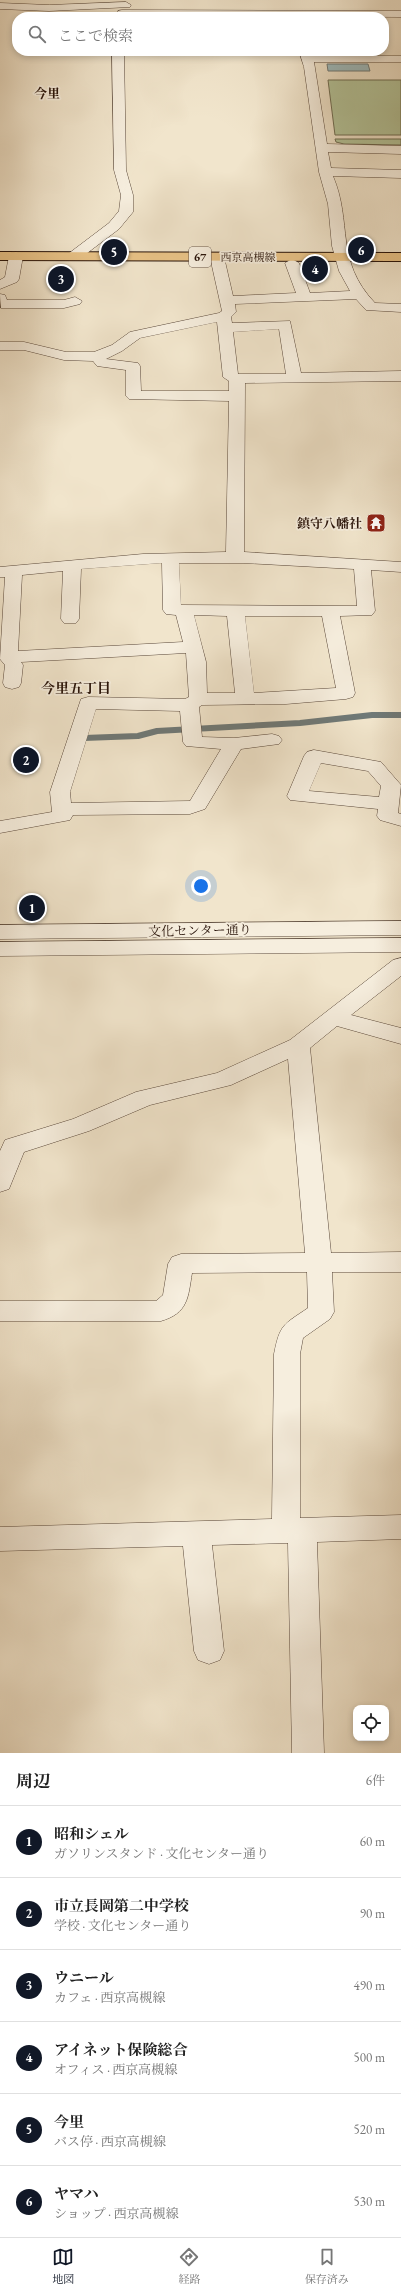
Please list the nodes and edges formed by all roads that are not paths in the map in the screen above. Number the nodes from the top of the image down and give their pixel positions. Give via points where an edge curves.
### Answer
1 (176, 0) edge
2 (229, 0) edge
3 (281, 0) edge
4 (333, 0) edge
5 (385, 0) edge
6 (48, 4) edge
7 (0, 6) edge
8 (123, 9) edge
9 (163, 12) edge
10 (176, 12) edge
11 (229, 12) edge
12 (282, 12) edge
13 (334, 12) edge
14 (388, 12) edge
15 (389, 14) edge
16 (401, 14) edge
17 (118, 56) edge
18 (306, 56) edge
19 (330, 56) edge
20 (401, 59) edge
21 (322, 148) junction
22 (401, 150) edge
23 (325, 172) junction
24 (401, 174) edge
25 (0, 256) edge
26 (73, 257) junction
27 (401, 257) edge
28 (16, 259) junction
29 (218, 259) junction
30 (342, 260) junction
31 (0, 262) edge
32 (292, 263) junction
33 (401, 264) edge
34 (0, 285) edge
35 (359, 295) junction
36 (304, 297) junction
37 (0, 298) edge
38 (227, 300) junction
39 (74, 301) dead end
40 (401, 308) edge
41 (225, 322) junction
42 (0, 346) edge
43 (97, 356) junction
44 (401, 376) edge
45 (294, 378) junction
46 (237, 379) junction
47 (237, 396) junction
48 (236, 557) junction
49 (170, 558) junction
50 (362, 564) junction
51 (72, 565) junction
52 (401, 567) edge
53 (7, 571) edge
54 (184, 610) junction
55 (235, 610) junction
56 (330, 611) junction
57 (70, 619) dead end
58 (194, 647) junction
59 (8, 657) junction
60 (12, 683) dead end
61 (245, 699) junction
62 (193, 702) junction
63 (272, 740) dead end
64 (234, 744) junction
65 (389, 804) dead end
66 (62, 809) junction
67 (401, 820) edge
68 (0, 828) edge
69 (401, 928) edge
70 (0, 932) edge
71 (401, 945) edge
72 (0, 949) edge
73 (401, 965) edge
74 (335, 1018) junction
75 (401, 1036) edge
76 (298, 1045) junction
77 (0, 1183) edge
78 (319, 1262) junction
79 (401, 1262) edge
80 (0, 1311) edge
81 (401, 1527) edge
82 (294, 1531) junction
83 (196, 1534) junction
84 (0, 1539) edge
85 (209, 1651) dead end
86 (308, 1753) edge

1 - 10 street
2 - 11 street
3 - 12 street
4 - 13 street
5 - 14 street
6 - 7 street
6 - 8 street
8 - 9 street
15 - 16 street
17 - 26 street via 120,170 127,195 126,212 114,226
18 - 21 street
19 - 20 street
21 - 22 street
21 - 23 street
23 - 24 street
23 - 30 street via 332,187
25 - 28 main road, 西京高槻線 / 67
26 - 28 main road, 西京高槻線 / 67
26 - 29 main road, 西京高槻線 / 67
27 - 30 main road, 西京高槻線 / 67
28 - 29 main road, 西京高槻線 / 67
28 - 31 main road, 西京高槻線 / 67
28 - 34 street via 12,279
29 - 30 main road, 西京高槻線 / 67
29 - 32 main road, 西京高槻線 / 67
29 - 38 street
30 - 32 main road, 西京高槻線 / 67
30 - 33 main road, 西京高槻線 / 67
30 - 35 street
32 - 36 street
35 - 36 street
35 - 40 street via 371,307
36 - 38 street
37 - 39 street via 1,304 64,304
38 - 41 street via 229,312
41 - 43 street via 135,335 117,348
41 - 45 street via 285,324
41 - 46 street via 231,377
42 - 43 street via 24,346 83,358
43 - 47 street via 102,363 133,366 134,396
44 - 45 street
45 - 46 street
46 - 47 street
47 - 48 street
48 - 49 street
48 - 50 street via 273,557
49 - 51 street
49 - 54 street via 172,610
50 - 52 street
50 - 56 street via 366,611
51 - 53 street
51 - 57 street
53 - 59 street
54 - 55 street
54 - 58 street
55 - 56 street
55 - 61 street
56 - 61 street via 346,693
58 - 59 street
58 - 62 street via 198,662
59 - 60 street via 14,665
61 - 62 street
62 - 64 street via 193,742
62 - 66 street via 88,703 60,792
63 - 64 street
64 - 66 street via 198,805 190,808
65 - 67 street via 388,816
66 - 68 street via 63,816
69 - 70 street, 文化センター通り
71 - 72 street, 文化センター通り
73 - 74 street
74 - 75 street
74 - 76 street
76 - 77 street via 223,1079 144,1098 81,1125 14,1146
76 - 78 street
78 - 79 street
78 - 80 street via 181,1264 175,1300 161,1311
78 - 82 street via 321,1312 291,1333 287,1354
81 - 82 street
82 - 83 street
82 - 86 street
83 - 84 street
83 - 85 street

